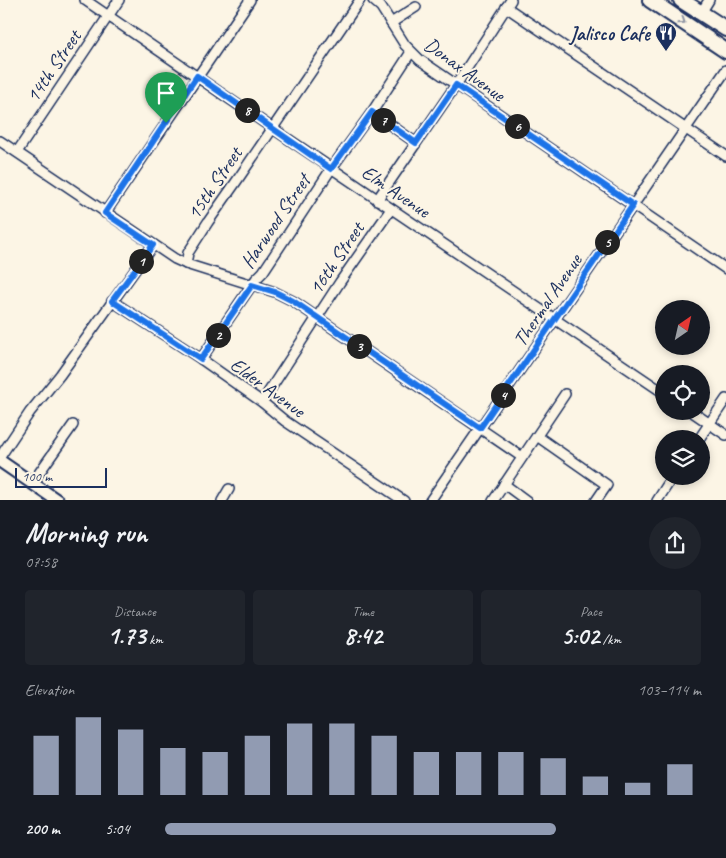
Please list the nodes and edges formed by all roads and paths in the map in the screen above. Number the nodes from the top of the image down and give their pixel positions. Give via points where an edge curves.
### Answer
1 (85, 0) edge
2 (119, 0) edge
3 (250, 0) edge
4 (360, 0) edge
5 (373, 0) edge
6 (650, 0) edge
7 (681, 0) edge
8 (709, 0) edge
9 (508, 3) edge
10 (416, 7) dead end
11 (701, 13) junction
12 (108, 16) junction
13 (391, 22) junction
14 (726, 29) edge
15 (726, 51) edge
16 (411, 52) junction
17 (726, 70) edge
18 (197, 76) junction
19 (456, 85) junction
20 (372, 112) junction
21 (272, 128) junction
22 (686, 129) junction
23 (0, 141) edge
24 (416, 143) junction
25 (17, 152) junction
26 (726, 156) edge
27 (331, 169) junction
28 (378, 200) junction
29 (633, 205) junction
30 (391, 209) junction
31 (105, 213) junction
32 (153, 245) junction
33 (186, 264) junction
34 (726, 268) edge
35 (252, 285) junction
36 (112, 301) junction
37 (317, 318) junction
38 (554, 319) junction
39 (201, 359) junction
40 (655, 387) edge
41 (565, 394) dead end
42 (726, 399) edge
43 (262, 402) junction
44 (703, 420) edge
45 (709, 424) junction
46 (73, 425) dead end
47 (480, 428) junction
48 (705, 430) edge
49 (726, 435) edge
50 (536, 436) junction
51 (522, 457) junction
52 (1, 461) edge
53 (32, 483) junction
54 (504, 484) junction
55 (667, 485) edge
56 (230, 489) dead end
57 (58, 500) edge
58 (222, 500) edge
59 (404, 500) edge
60 (430, 500) edge
61 (492, 500) edge
62 (527, 500) edge
63 (596, 500) edge
64 (657, 500) edge

1 - 12 street, Elm Avenue
2 - 12 street, 14th Street
3 - 18 street
4 - 21 street, 15th Street
5 - 13 street, Donax Avenue
6 -> 15 highway
7 - 11 highway
8 - 11 street
9 - 19 street
9 - 22 street
10 - 13 street
11 - 14 highway
12 - 18 street, Elm Avenue
12 - 25 street, 14th Street
13 - 16 street, Donax Avenue
16 - 19 street, Donax Avenue
16 - 20 street, Harwood Street
17 - 22 street, Thermal Avenue
18 - 21 street, Elm Avenue
18 - 31 street
19 - 24 street
19 - 29 street, Donax Avenue
20 - 24 street
20 - 27 street, Harwood Street
21 - 27 street, Elm Avenue
21 - 33 street, 15th Street via 188,253
22 - 26 street
22 - 29 street, Thermal Avenue
23 - 25 street
24 - 28 street
25 - 31 street
27 - 28 street, Elm Avenue
27 - 35 street, Harwood Street
28 - 30 street, Elm Avenue
29 - 34 street, Donax Avenue
29 - 38 street, Thermal Avenue
30 - 37 street, 16th Street
30 - 38 street, Elm Avenue
31 - 32 street
32 - 33 street
32 - 36 street
33 - 35 street
35 - 37 street via 293,301
35 - 39 street, Harwood Street
36 - 39 street, Elder Avenue
36 - 52 street via 30,412
37 - 43 street, 16th Street
37 - 47 street
38 - 40 street, Elm Avenue
38 - 47 street, Thermal Avenue
39 - 43 street, Elder Avenue
41 - 50 street
42 - 45 street
43 - 59 street, Elder Avenue via 285,421
44 - 45 street
45 - 48 street
45 - 49 street
46 - 53 street
47 - 51 street
47 - 60 street, Thermal Avenue
50 - 51 street
50 - 63 street via 607,485
51 - 54 street
52 - 53 main road
53 - 57 main road
54 - 61 street
54 - 62 street
55 - 64 street
56 - 58 street

